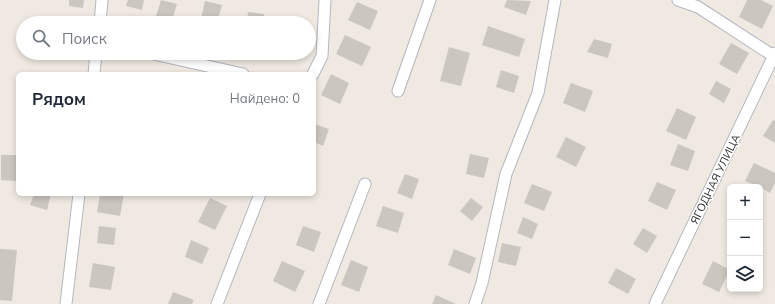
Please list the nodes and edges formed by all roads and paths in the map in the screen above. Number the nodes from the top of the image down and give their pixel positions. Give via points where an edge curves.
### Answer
1 (102, 0) edge
2 (325, 0) edge
3 (430, 0) edge
4 (555, 0) edge
5 (678, 0) edge
6 (101, 16) edge
7 (775, 55) edge
8 (95, 60) edge
9 (180, 60) edge
10 (94, 72) edge
11 (234, 72) edge
12 (314, 72) edge
13 (398, 91) dead end
14 (365, 184) dead end
15 (79, 196) edge
16 (259, 196) edge
17 (66, 304) edge
18 (217, 304) edge
19 (319, 304) edge
20 (475, 304) edge
21 (655, 304) edge

1 - 6 street
2 - 12 street via 322,56
3 - 13 street
4 - 20 street via 538,94 506,174
5 - 7 street via 698,7
7 - 21 street, ЯГОДНАЯ УЛИЦА
8 - 10 street
9 - 11 street
14 - 19 street
15 - 17 street
16 - 18 street

